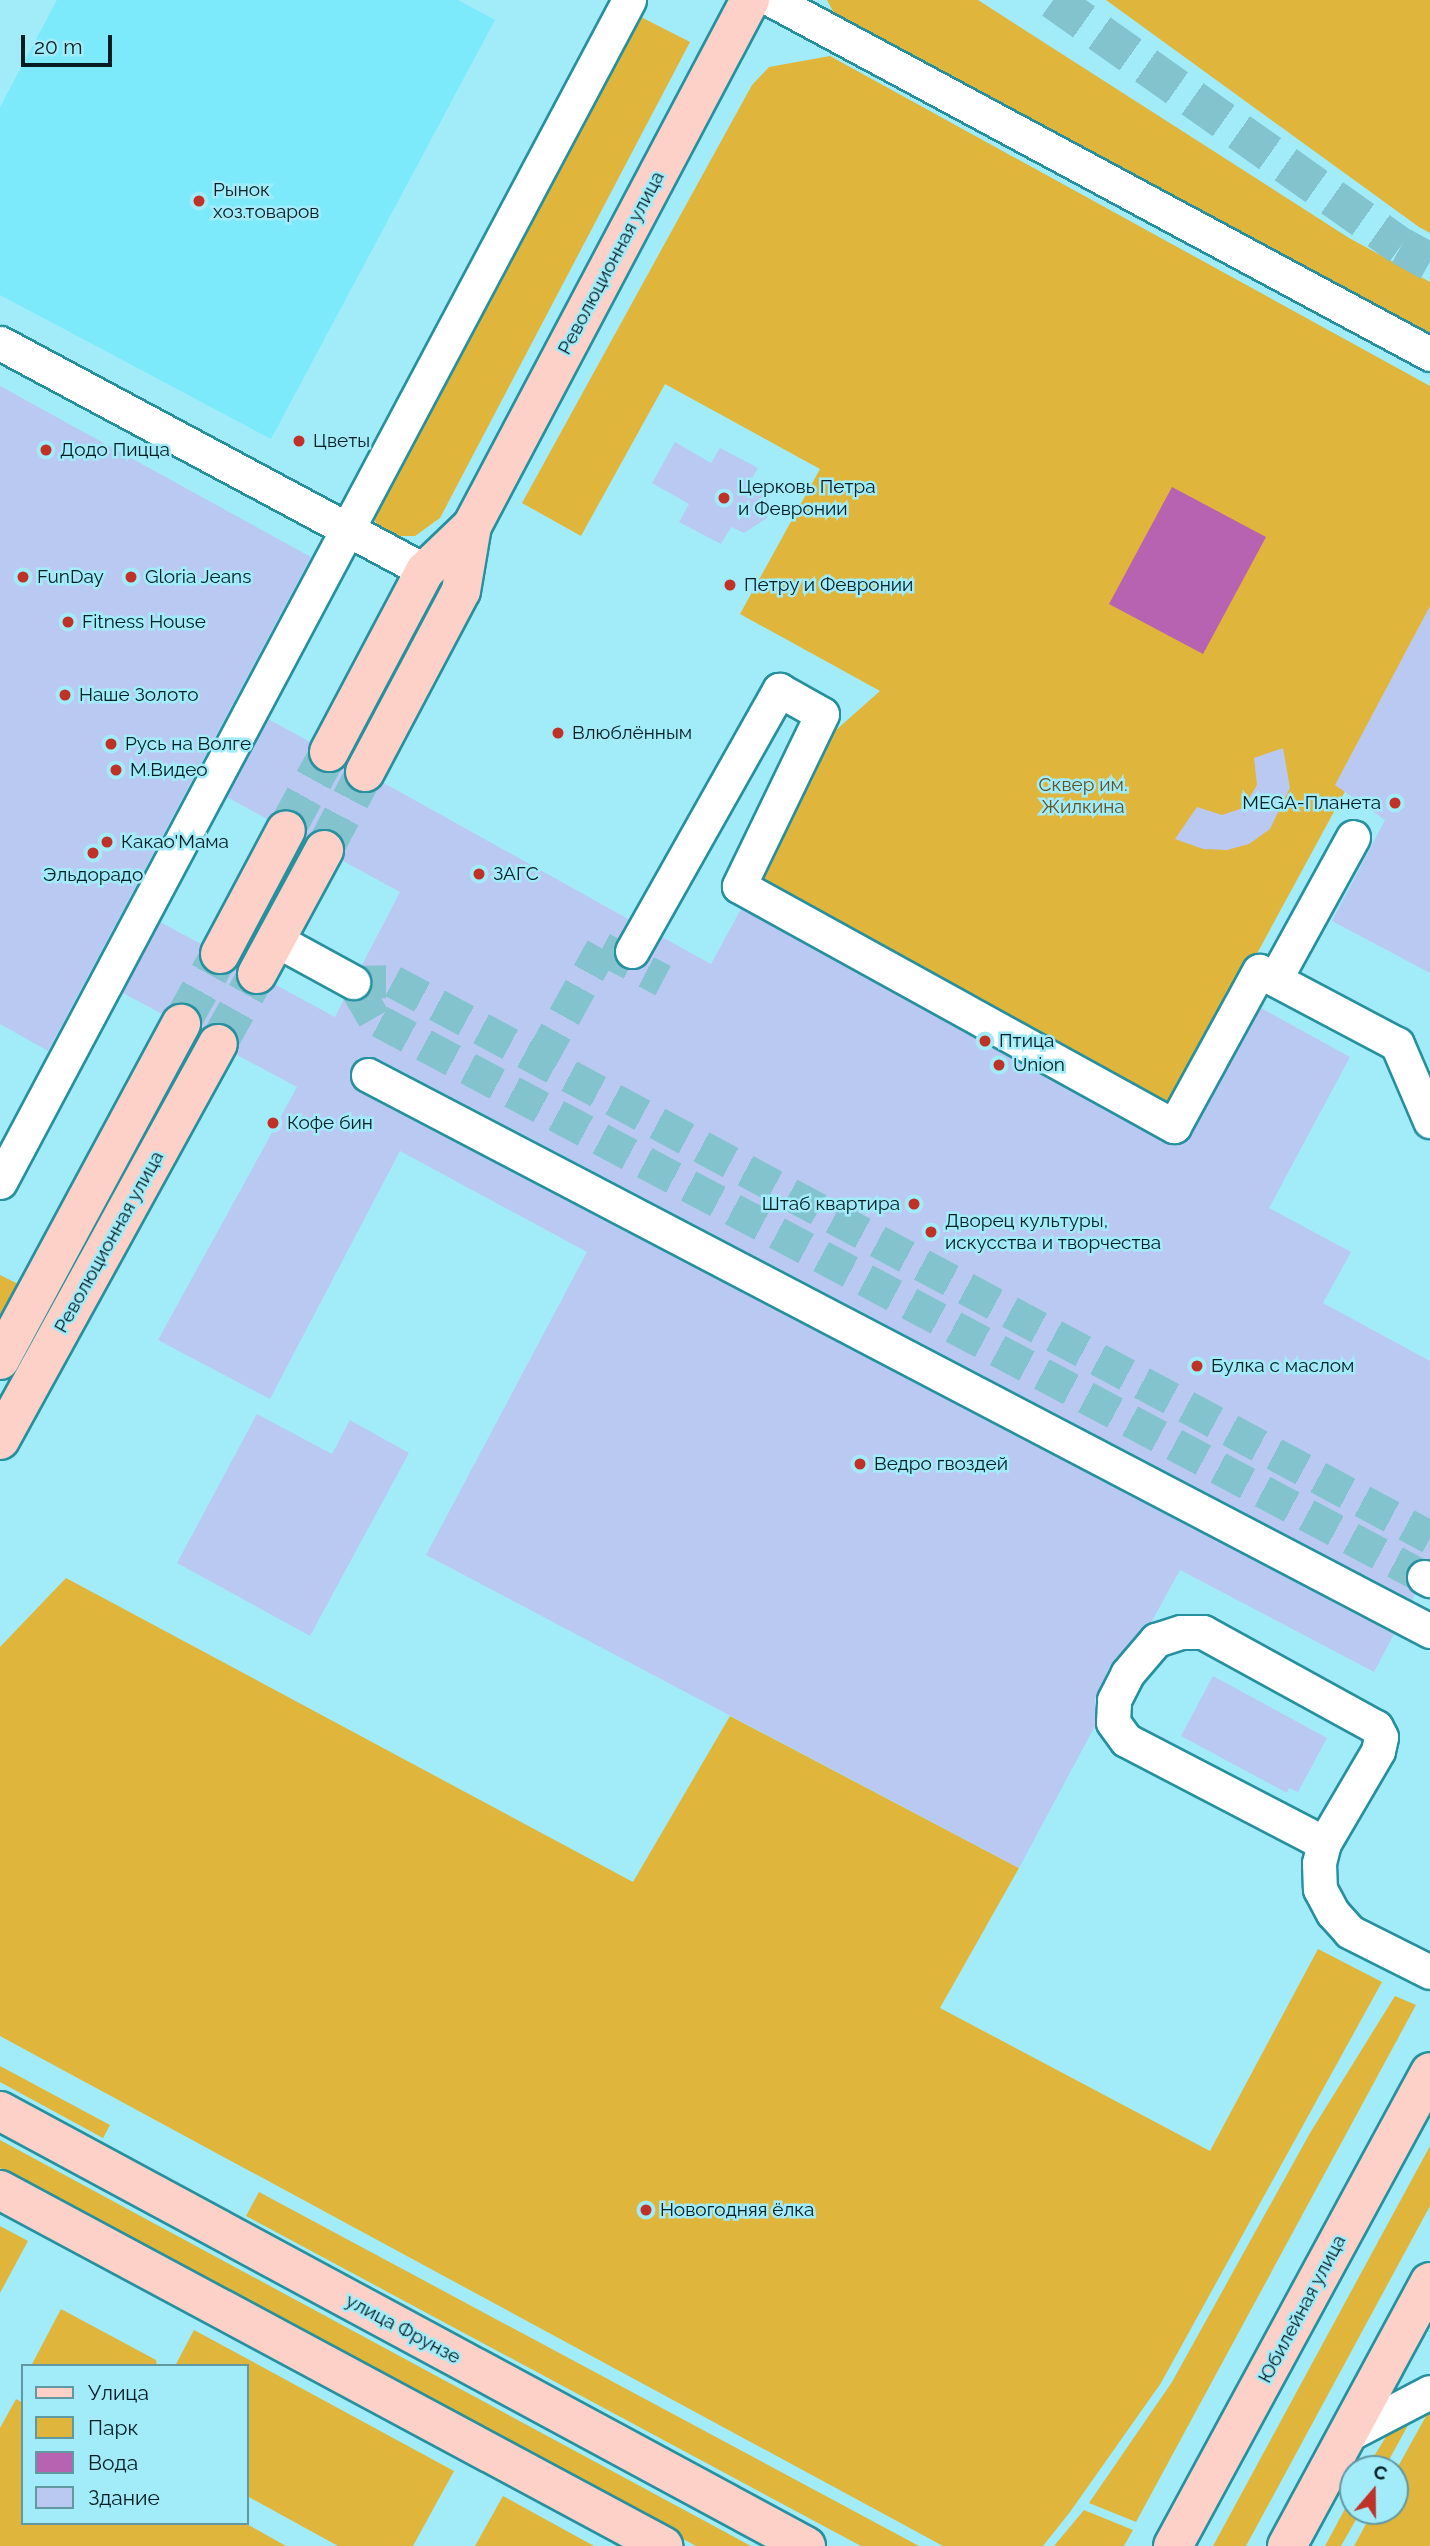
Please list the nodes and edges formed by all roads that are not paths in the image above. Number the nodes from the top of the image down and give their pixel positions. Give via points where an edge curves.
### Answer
1 (629, 0) edge
2 (750, 0) edge
3 (772, 0) edge
4 (0, 343) edge
5 (1430, 354) edge
6 (472, 526) junction
7 (347, 530) junction
8 (425, 571) junction
9 (329, 752) tunnel mouth
10 (365, 772) tunnel mouth
11 (286, 830) tunnel mouth
12 (1353, 837) dead end
13 (324, 850) tunnel mouth
14 (276, 940) junction
15 (632, 951) dead end
16 (220, 954) tunnel mouth
17 (257, 974) tunnel mouth
18 (1275, 979) junction
19 (353, 982) dead end
20 (181, 1024) tunnel mouth
21 (218, 1044) tunnel mouth
22 (368, 1074) dead end
23 (1430, 1121) edge
24 (0, 1182) edge
25 (0, 1360) edge
26 (0, 1440) edge
27 (1416, 1624) edge
28 (1324, 1843) junction
29 (1430, 1972) edge
30 (1430, 2072) edge
31 (0, 2111) edge
32 (0, 2189) edge
33 (1430, 2282) edge
34 (1430, 2392) edge
35 (1347, 2435) junction
36 (663, 2546) edge
37 (806, 2546) edge
38 (1173, 2546) edge
39 (1287, 2546) edge

1 - 7 street
2 - 6 main road, Революционная улица
3 - 5 street
4 - 7 street
6 - 8 main road, Революционная улица
6 - 10 main road, Революционная улица via 461,591
7 - 8 street
7 - 24 street
8 - 9 main road, Революционная улица
11 - 16 main road
12 - 18 street
13 - 14 main road
14 - 17 main road
14 - 19 street
15 - 18 street via 779,691 822,714 739,886 1174,1126 1259,971
18 - 23 street via 1397,1044
20 - 25 main road, Революционная улица
21 - 26 main road, Революционная улица
22 - 27 street
28 - 28 street via 1126,1740 1113,1722 1114,1700 1127,1674 1156,1640 1181,1632 1203,1632 1376,1727 1381,1737 1378,1751
28 - 29 street via 1320,1889 1333,1913 1350,1932
30 - 38 main road, Юбилейная улица
31 - 37 main road, улица Фрунзе
32 - 36 main road
33 - 35 main road
34 - 35 street
35 - 39 main road

